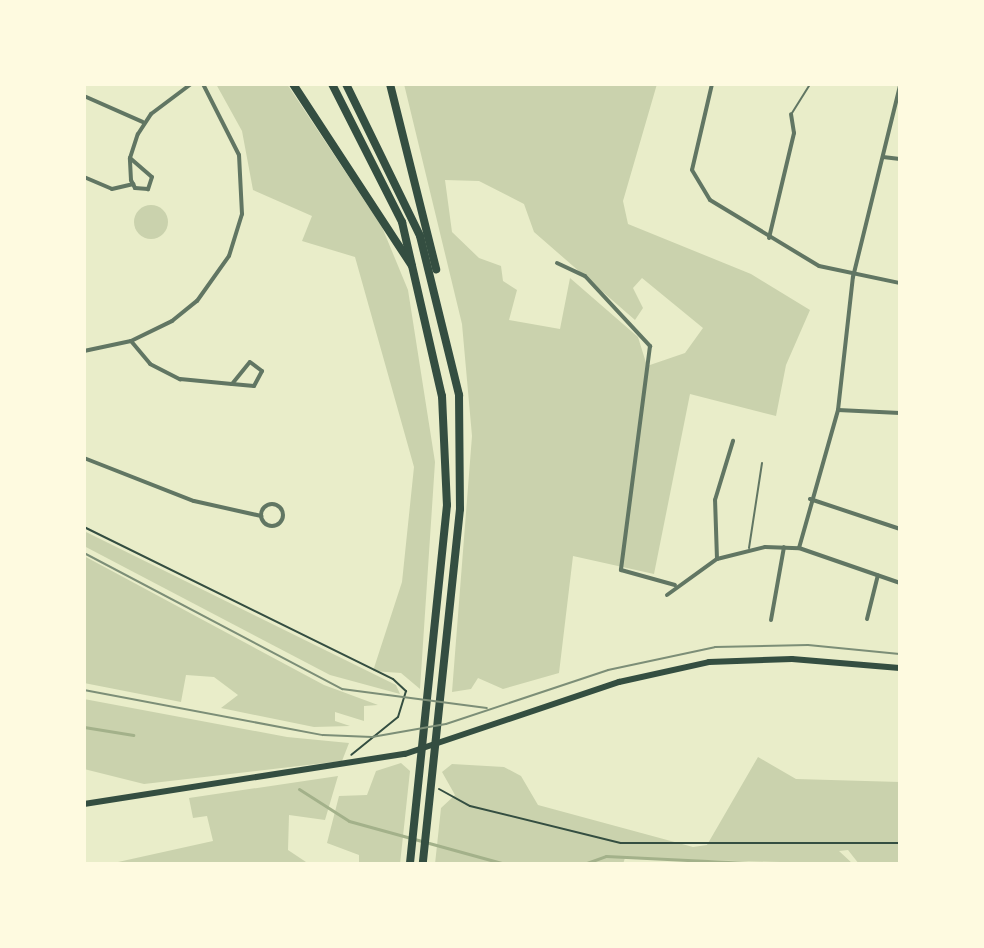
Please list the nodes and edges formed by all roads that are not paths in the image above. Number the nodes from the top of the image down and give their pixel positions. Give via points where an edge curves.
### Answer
1 (191, 84) edge
2 (203, 84) edge
3 (293, 84) edge
4 (332, 84) edge
5 (346, 84) edge
6 (390, 84) edge
7 (712, 84) edge
8 (810, 84) edge
9 (900, 85) edge
10 (84, 96) edge
11 (791, 114) joint
12 (143, 122) junction
13 (882, 157) junction
14 (130, 158) junction
15 (900, 159) edge
16 (84, 177) edge
17 (133, 184) junction
18 (769, 238) junction
19 (557, 263) dead end
20 (853, 277) junction
21 (900, 283) edge
22 (421, 285) junction
23 (440, 299) junction
24 (131, 341) junction
25 (84, 351) edge
26 (232, 384) junction
27 (838, 410) junction
28 (900, 413) edge
29 (733, 441) dead end
30 (84, 458) edge
31 (762, 463) dead end
32 (810, 499) junction
33 (261, 516) junction
34 (900, 529) edge
35 (784, 546) junction
36 (799, 548) junction
37 (749, 549) junction
38 (717, 559) junction
39 (878, 575) junction
40 (900, 583) edge
41 (675, 585) junction
42 (667, 595) dead end
43 (867, 619) dead end
44 (771, 620) dead end
45 (900, 668) edge
46 (84, 804) edge
47 (410, 864) edge
48 (423, 864) edge

1 - 12 street
2 - 24 street via 239,155 238,230 197,301
3 - 22 highway
4 - 22 highway via 391,197
5 - 23 highway via 406,198
6 - 23 highway
7 - 18 street via 692,170 710,200
8 - 11 lane
9 - 13 street
10 - 12 street
11 - 18 street via 794,133
12 - 14 street
13 - 15 street
13 - 20 street
14 - 17 street
14 - 17 street via 152,177 148,189
16 - 17 street via 112,189
18 - 20 street
19 - 41 street via 585,276 650,346 621,570
20 - 21 street
20 - 27 street
22 - 47 highway via 448,474
23 - 48 highway via 459,395 461,467
24 - 25 street
24 - 26 street via 167,375
26 - 26 street via 250,362 262,371 254,386
27 - 28 street
27 - 32 street
29 - 38 street via 715,500 710,539
30 - 33 street via 206,505
31 - 37 lane
32 - 34 street
32 - 36 street
33 - 33 street via 270,526 282,517 272,504
35 - 36 street
35 - 37 street
35 - 44 street
36 - 39 street
37 - 38 street
38 - 41 street
39 - 40 street
39 - 43 street
41 - 42 street
45 - 46 main road via 778,658 688,666 405,754

